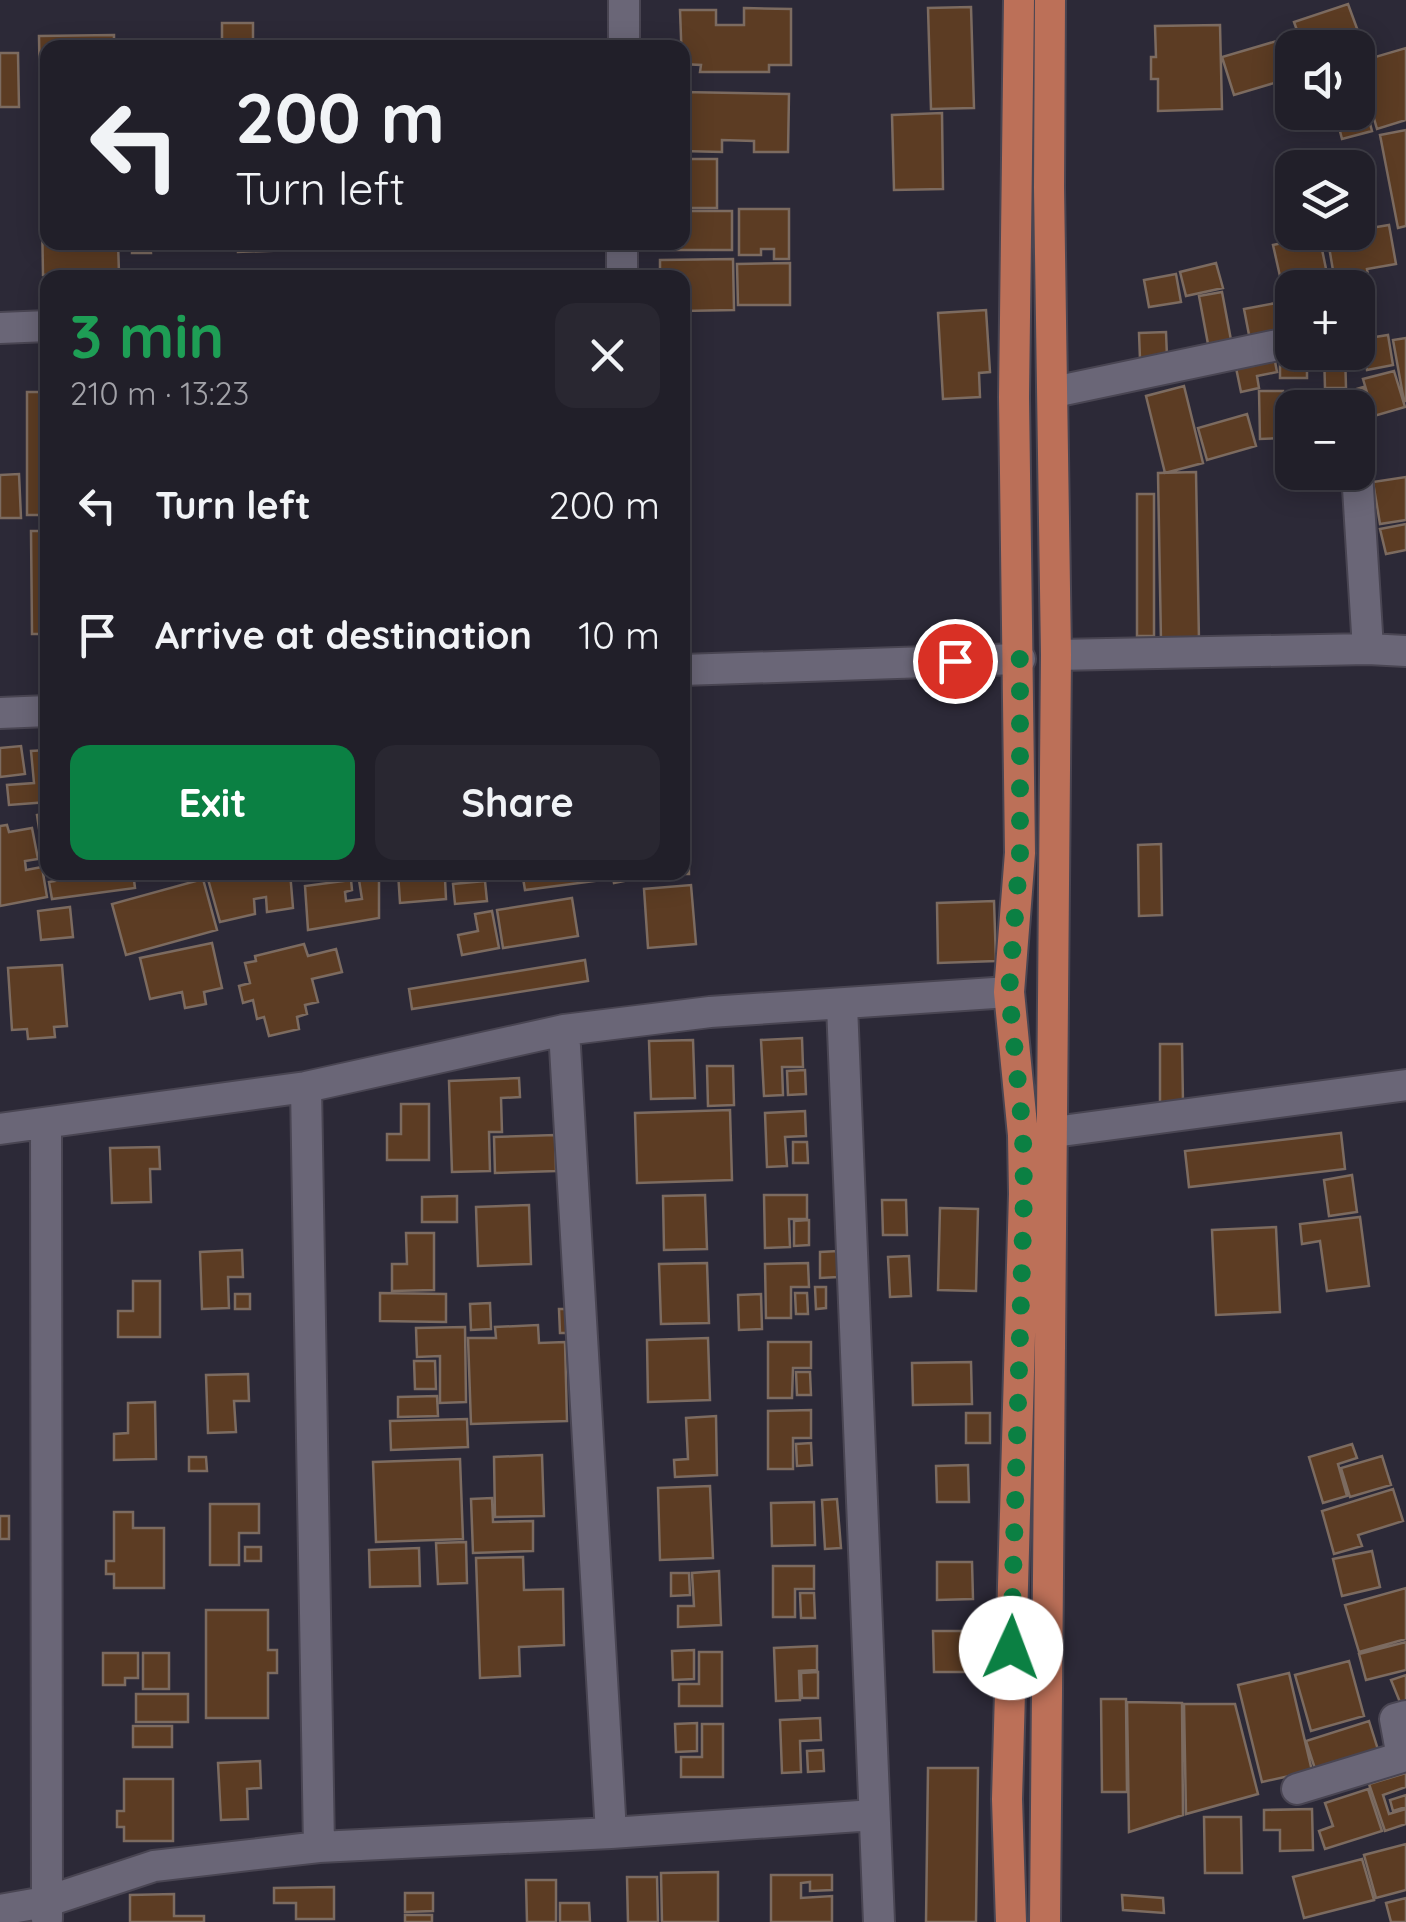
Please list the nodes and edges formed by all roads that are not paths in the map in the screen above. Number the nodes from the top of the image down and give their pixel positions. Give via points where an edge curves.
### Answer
1 (624, 0) edge
2 (1019, 0) edge
3 (1050, 0) edge
4 (624, 40) edge
5 (40, 326) edge
6 (0, 328) edge
7 (1275, 346) edge
8 (1054, 392) junction
9 (1358, 490) edge
10 (1368, 649) junction
11 (1406, 651) edge
12 (1056, 655) junction
13 (1020, 659) junction
14 (690, 670) edge
15 (40, 712) edge
16 (0, 714) edge
17 (1009, 992) junction
18 (842, 1006) junction
19 (564, 1030) junction
20 (1406, 1085) edge
21 (306, 1087) junction
22 (46, 1123) junction
23 (0, 1128) edge
24 (1054, 1132) junction
25 (1406, 1716) edge
26 (1297, 1789) dead end
27 (874, 1815) junction
28 (612, 1833) junction
29 (319, 1847) junction
30 (0, 1910) edge
31 (46, 1912) edge
32 (879, 1922) edge
33 (1011, 1922) edge
34 (1045, 1922) edge

1 - 4 street
2 - 13 main road via 1014,397
3 - 8 main road
5 - 6 street
7 - 8 street
8 - 12 main road
9 - 10 street
10 - 11 street
10 - 12 street
12 - 24 main road
13 - 14 street
13 - 17 main road via 1020,853
15 - 16 street
17 - 18 street
17 - 33 main road via 1024,1194 1007,1799
18 - 19 street via 710,1012
18 - 27 street
19 - 21 street
19 - 28 street
20 - 24 street
21 - 22 street
21 - 29 street
22 - 23 street
22 - 31 street
24 - 34 main road
25 - 26 street via 1395,1719 1402,1757
27 - 28 street
27 - 32 street
28 - 29 street
29 - 31 street via 154,1866
30 - 31 street

